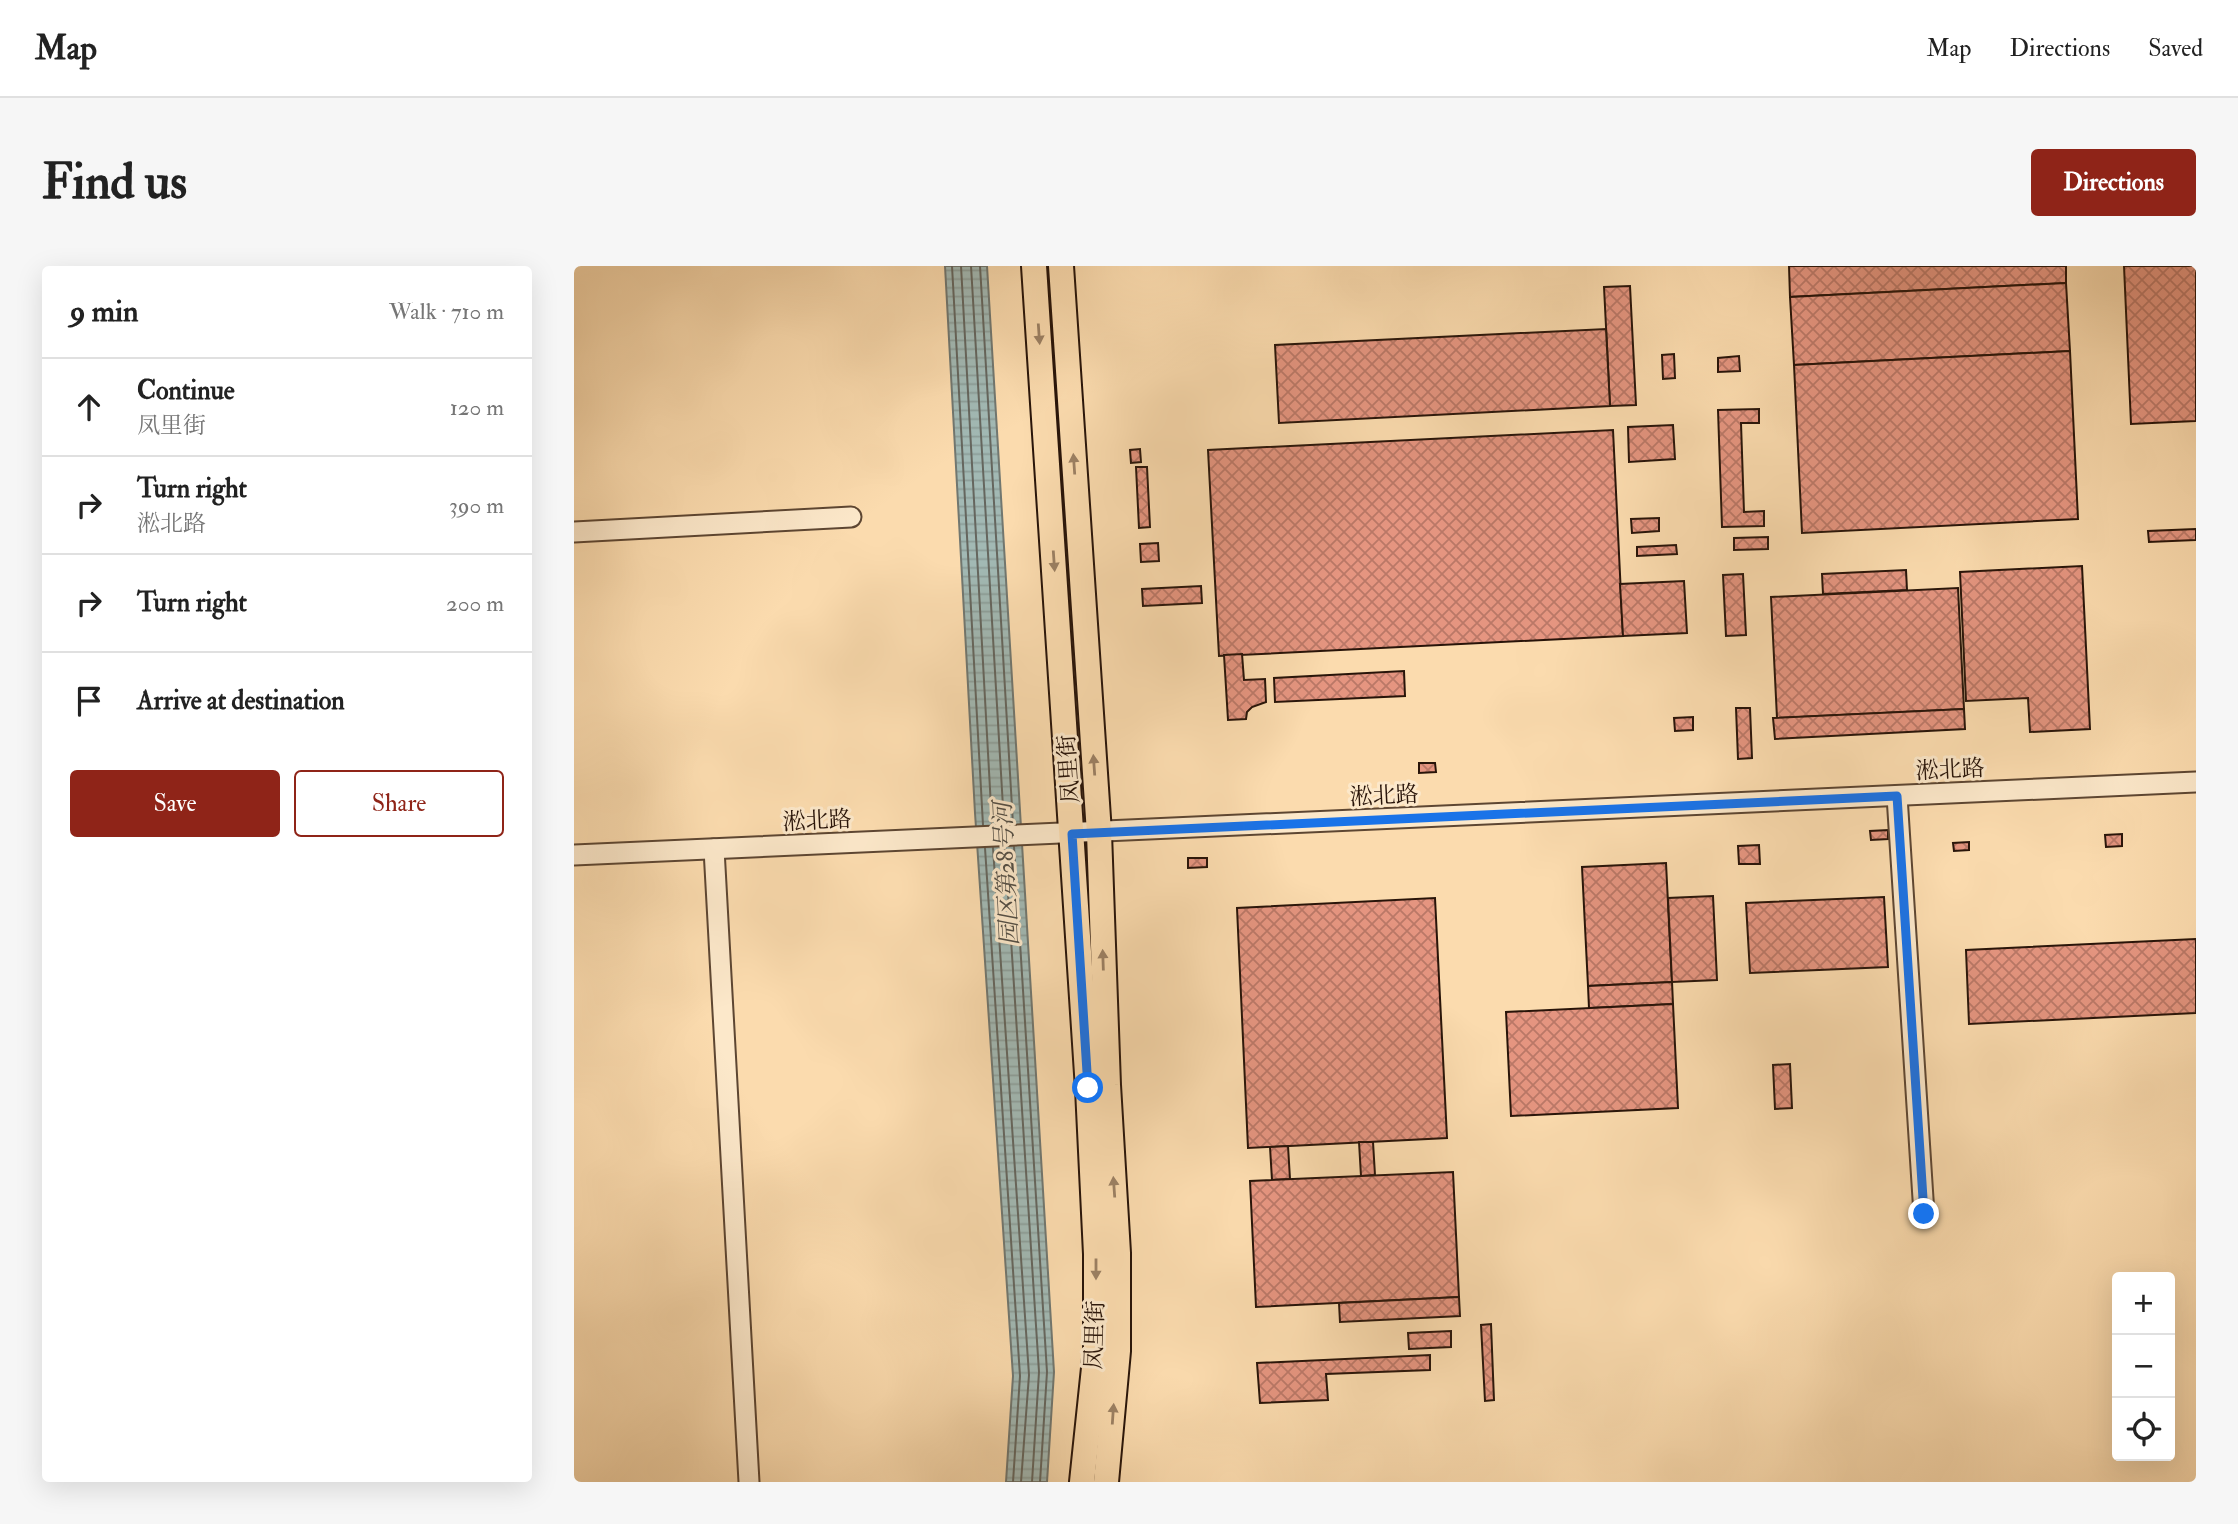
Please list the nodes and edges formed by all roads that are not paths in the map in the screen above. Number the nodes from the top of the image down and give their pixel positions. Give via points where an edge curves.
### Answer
1 (1034, 266) edge
2 (1061, 266) edge
3 (851, 517) dead end
4 (574, 532) edge
5 (2196, 782) edge
6 (1897, 796) junction
7 (1099, 833) junction
8 (1072, 834) junction
9 (714, 849) junction
10 (574, 855) edge
11 (1924, 1214) dead end
12 (749, 1482) edge
13 (1082, 1482) edge
14 (1106, 1482) edge

1 -> 8 main road, 凤里街
7 -> 2 main road, 凤里街
3 - 4 street
5 - 6 street, 淞北路
6 - 7 street, 淞北路
6 - 11 street
7 - 8 street, 淞北路
14 -> 7 main road, 凤里街 via 1118,1350 1118,1253
8 - 9 street, 淞北路
8 -> 13 main road, 凤里街 via 1096,1254 1096,1349
9 - 10 street, 淞北路
9 - 12 street

